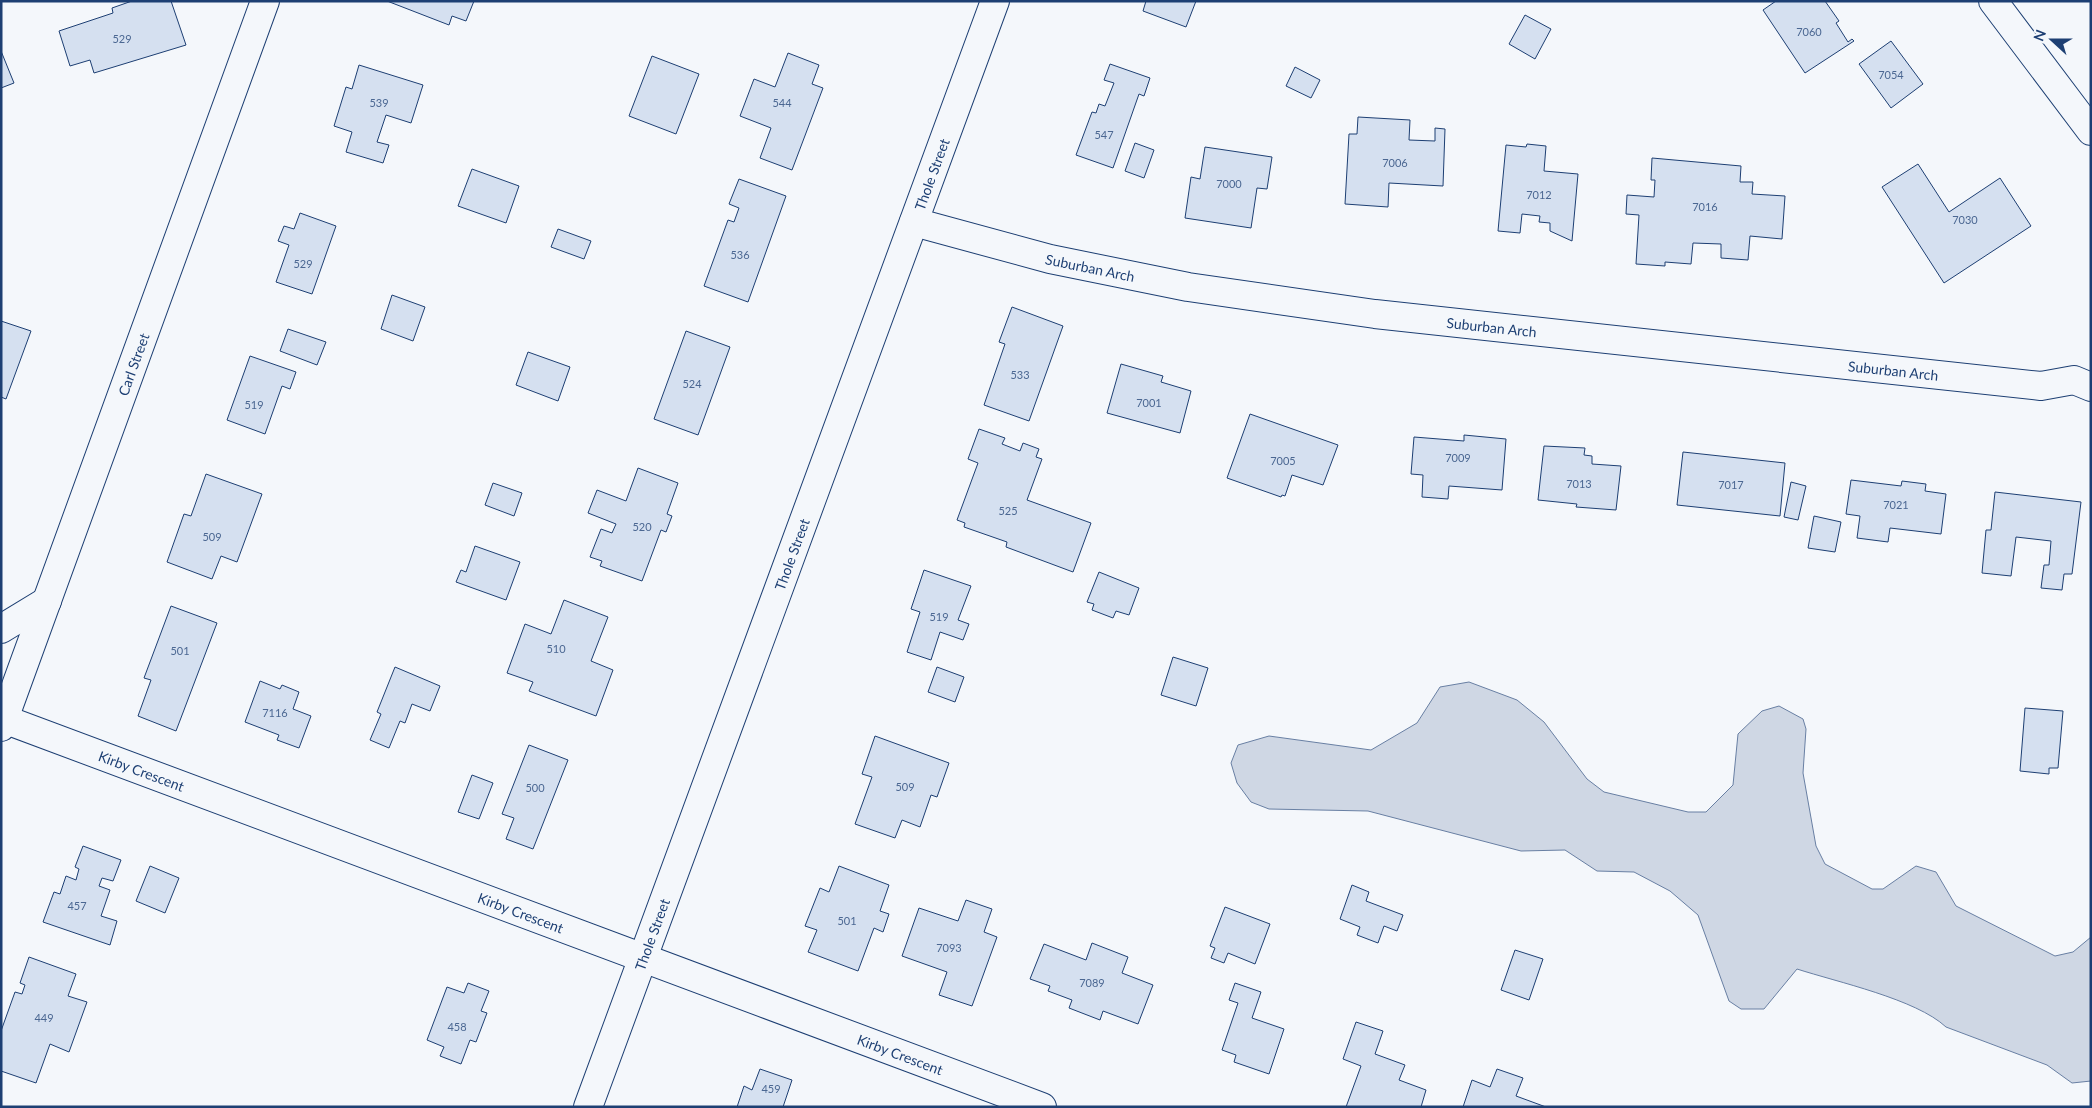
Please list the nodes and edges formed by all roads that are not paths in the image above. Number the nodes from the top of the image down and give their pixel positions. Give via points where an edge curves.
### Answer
1 (265, 1) edge
2 (995, 1) edge
3 (1993, 1) edge
4 (2091, 131) edge
5 (914, 222) junction
6 (2085, 379) edge
7 (47, 602) junction
8 (1, 629) edge
9 (2, 721) edge
10 (643, 958) junction
11 (588, 1107) edge
12 (1042, 1107) edge

1 - 7 street, Carl Street
2 - 5 street, Thole Street
3 - 4 street
5 - 6 street, Suburban Arch via 1050,259 1188,287 1375,314 2041,386
5 - 10 street, Thole Street
7 - 8 street
7 - 9 street, Carl Street
9 - 10 street, Kirby Crescent
10 - 11 street, Thole Street
10 - 12 street, Kirby Crescent

